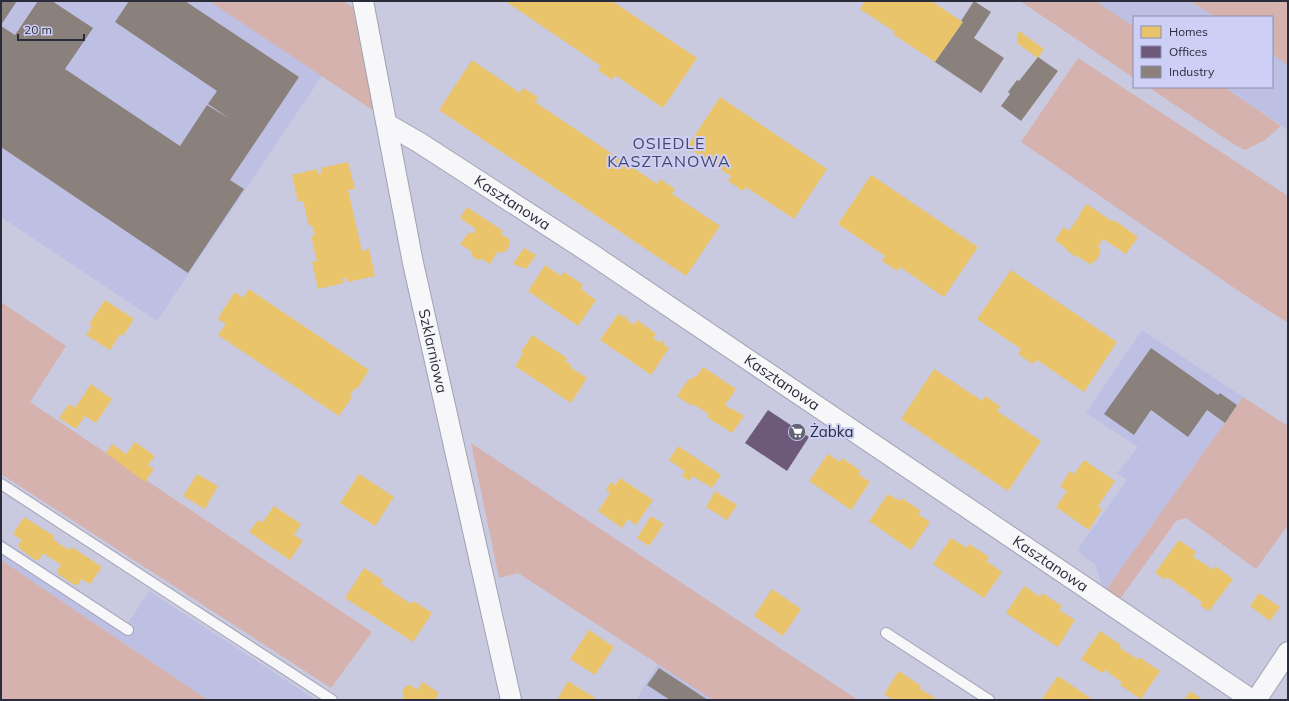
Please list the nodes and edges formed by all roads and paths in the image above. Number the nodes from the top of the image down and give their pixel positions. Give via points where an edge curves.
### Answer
1 (363, 1) edge
2 (387, 124) junction
3 (1, 484) edge
4 (1, 547) edge
5 (128, 630) dead end
6 (886, 633) dead end
7 (1288, 652) edge
8 (332, 700) edge
9 (511, 700) edge
10 (988, 700) edge
11 (1252, 700) edge
12 (1256, 700) edge

1 - 2 street, Szklarniowa
2 - 9 street, Szklarniowa via 413,264
2 - 11 street, Kasztanowa via 590,253
3 - 8 lane
4 - 5 lane
6 - 10 lane
7 - 12 street

